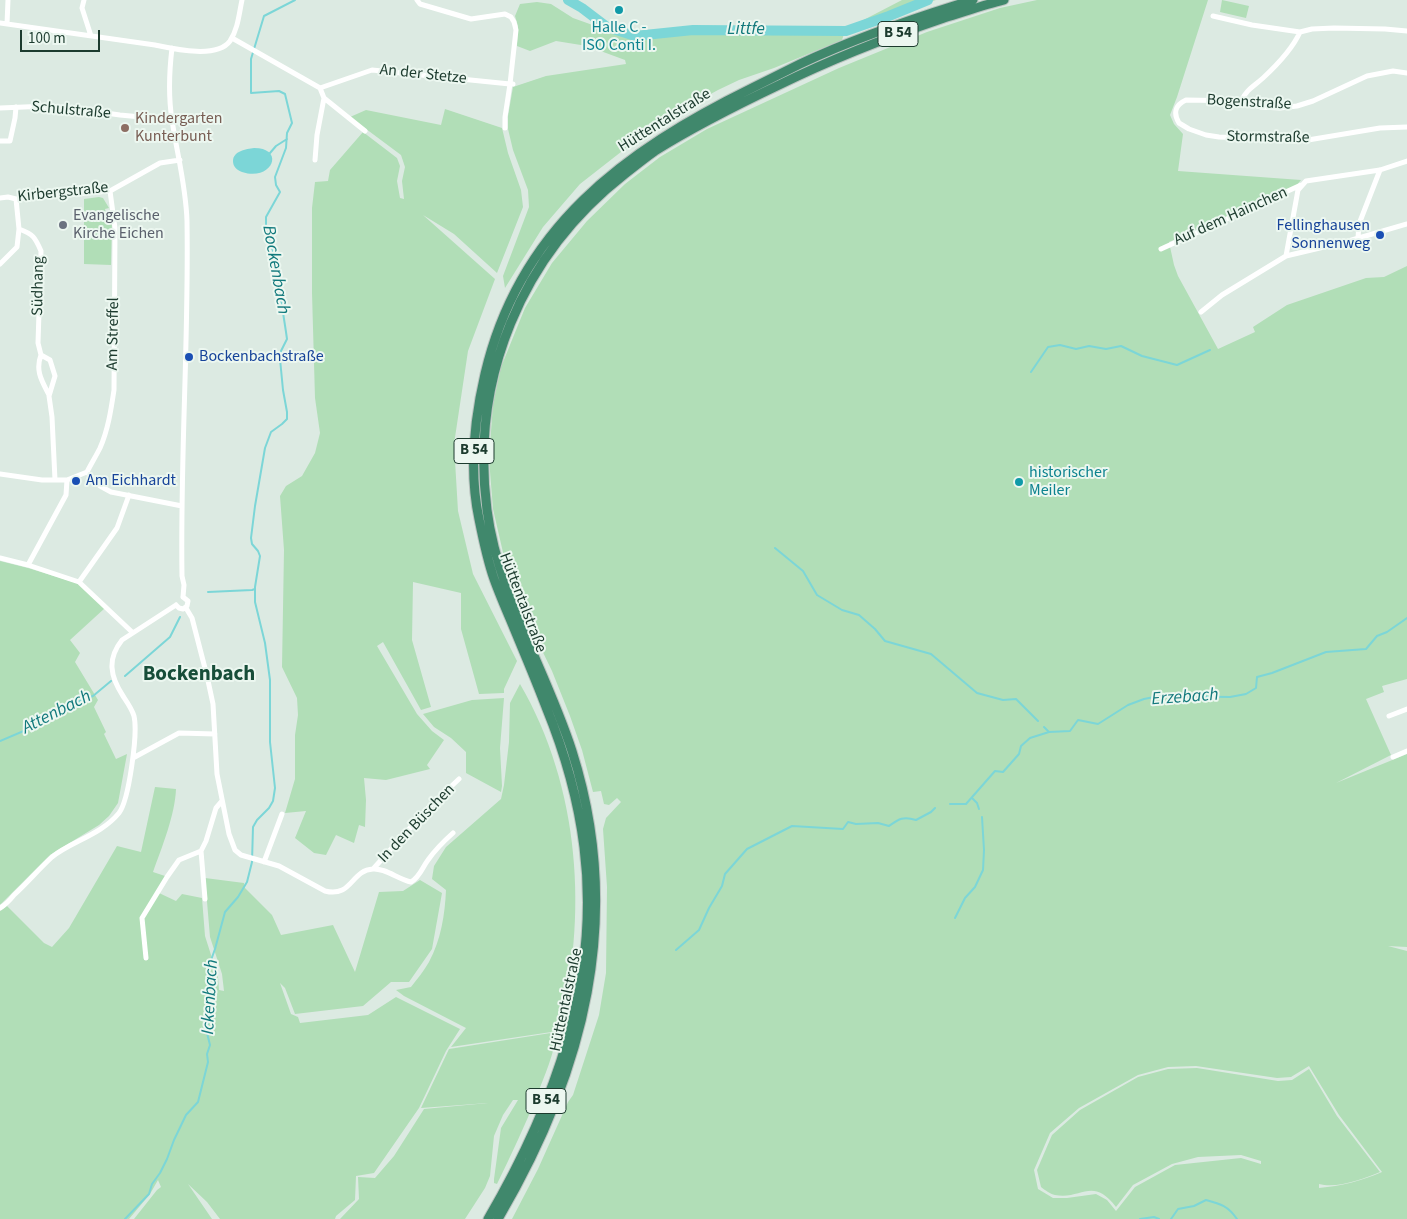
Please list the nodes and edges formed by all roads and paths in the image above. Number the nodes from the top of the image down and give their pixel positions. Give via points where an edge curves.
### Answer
1 (8, 0) edge
2 (84, 0) edge
3 (242, 0) edge
4 (416, 0) edge
5 (972, 0) edge
6 (1004, 0) edge
7 (1213, 16) dead end
8 (0, 23) edge
9 (7, 24) junction
10 (1407, 31) edge
11 (1300, 32) junction
12 (91, 36) junction
13 (232, 38) junction
14 (172, 48) junction
15 (805, 67) junction
16 (1407, 73) edge
17 (511, 84) junction
18 (320, 88) junction
19 (324, 98) junction
20 (1241, 101) junction
21 (16, 107) junction
22 (1177, 107) joint
23 (0, 108) edge
24 (172, 120) junction
25 (1407, 127) edge
26 (505, 128) dead end
27 (365, 131) dead end
28 (0, 141) edge
29 (180, 160) junction
30 (315, 160) dead end
31 (1407, 161) edge
32 (1380, 170) junction
33 (1304, 183) junction
34 (110, 191) junction
35 (0, 198) edge
36 (16, 199) junction
37 (1407, 224) edge
38 (19, 229) junction
39 (1358, 238) junction
40 (1161, 249) dead end
41 (1286, 256) junction
42 (0, 264) edge
43 (1201, 312) dead end
44 (41, 355) junction
45 (50, 396) junction
46 (87, 472) junction
47 (0, 474) edge
48 (55, 480) junction
49 (67, 480) junction
50 (129, 496) junction
51 (182, 506) junction
52 (0, 558) edge
53 (28, 565) junction
54 (79, 582) junction
55 (183, 597) junction
56 (176, 606) junction
57 (186, 608) junction
58 (132, 632) junction
59 (1407, 709) edge
60 (1389, 716) dead end
61 (215, 734) junction
62 (1407, 751) edge
63 (1393, 757) dead end
64 (133, 758) junction
65 (459, 779) dead end
66 (222, 801) junction
67 (282, 814) dead end
68 (453, 833) dead end
69 (201, 852) junction
70 (264, 862) junction
71 (374, 868) junction
72 (205, 899) dead end
73 (0, 908) edge
74 (146, 958) dead end
75 (488, 1219) edge
76 (498, 1219) edge

1 - 9 street
2 - 12 street via 82,8
3 - 13 street
4 - 17 street via 470,19 505,14 511,17 516,30
5 - 15 highway, B 54 via 901,24
6 - 15 highway, B 54
7 - 11 street via 1252,26
8 - 9 street
9 - 12 street
10 - 11 street via 1334,28
11 - 20 street via 1281,60 1246,92
12 - 14 street
13 - 14 street via 217,50
13 - 18 street
14 - 24 street via 169,82
15 - 75 highway, Hüttentalstraße / B 54 via 725,101 657,140 604,179 576,206 531,262 500,323 488,362 474,438 478,514 494,579 548,711 576,799 584,847 588,920 582,974 559,1069 523,1155
15 - 76 highway, Hüttentalstraße / B 54 via 653,152 604,191 555,244 524,292 496,364 483,438 487,513 502,578 572,751 593,845 596,881 591,976 567,1071 531,1159
16 - 20 street, Bogenstraße via 1393,71 1372,75 1297,106 1261,107
17 - 18 street, An der Stetze via 372,70
17 - 26 street
18 - 19 street
19 - 27 street
19 - 30 street
20 - 22 street, Bogenstraße via 1186,100
21 - 23 street, Schulstraße
21 - 24 street, Schulstraße via 48,106
21 - 28 street via 10,141
22 - 25 street, Stormstraße via 1176,119 1184,127 1206,135 1226,137 1308,140
24 - 29 street
29 - 34 street, Kirbergstraße via 160,163
29 - 51 street via 187,218 188,309
31 - 32 street, Auf dem Hainchen
32 - 33 street, Auf dem Hainchen
32 - 39 street via 1359,224
33 - 40 street, Auf dem Hainchen
33 - 41 street via 1298,190
34 - 36 street, Kirbergstraße
34 - 46 street, Am Streffel via 116,228 114,390 106,432
35 - 36 street, Kirbergstraße
36 - 38 street
37 - 39 street
38 - 42 street via 16,247
38 - 44 street, Südhang via 37,240 40,251 38,343
39 - 41 street
41 - 43 street via 1222,295
44 - 45 street, Südhang via 38,365
44 - 45 street, Südhang via 50,360 55,376
45 - 48 street, Südhang
46 - 49 street
46 - 50 street via 105,489
47 - 48 street
48 - 49 street
49 - 53 street via 66,494
50 - 51 street
50 - 54 street via 116,528
51 - 55 street
52 - 53 street
53 - 54 street
54 - 58 street
55 - 56 street via 177,600
55 - 57 street via 188,601
56 - 57 street
56 - 58 street
57 - 61 street via 192,618 207,676
58 - 64 street via 116,647 111,663 116,685 134,715
59 - 60 street
61 - 64 street via 179,733
61 - 66 street
62 - 63 street
64 - 73 street via 120,812 102,828 53,856
65 - 71 street, In den Büschen
66 - 69 street via 216,808
66 - 70 street via 235,850 241,856
67 - 70 street
68 - 71 street via 411,882
69 - 72 street
69 - 74 street via 179,860 142,918
70 - 71 street via 279,866 332,893 343,890 362,872

